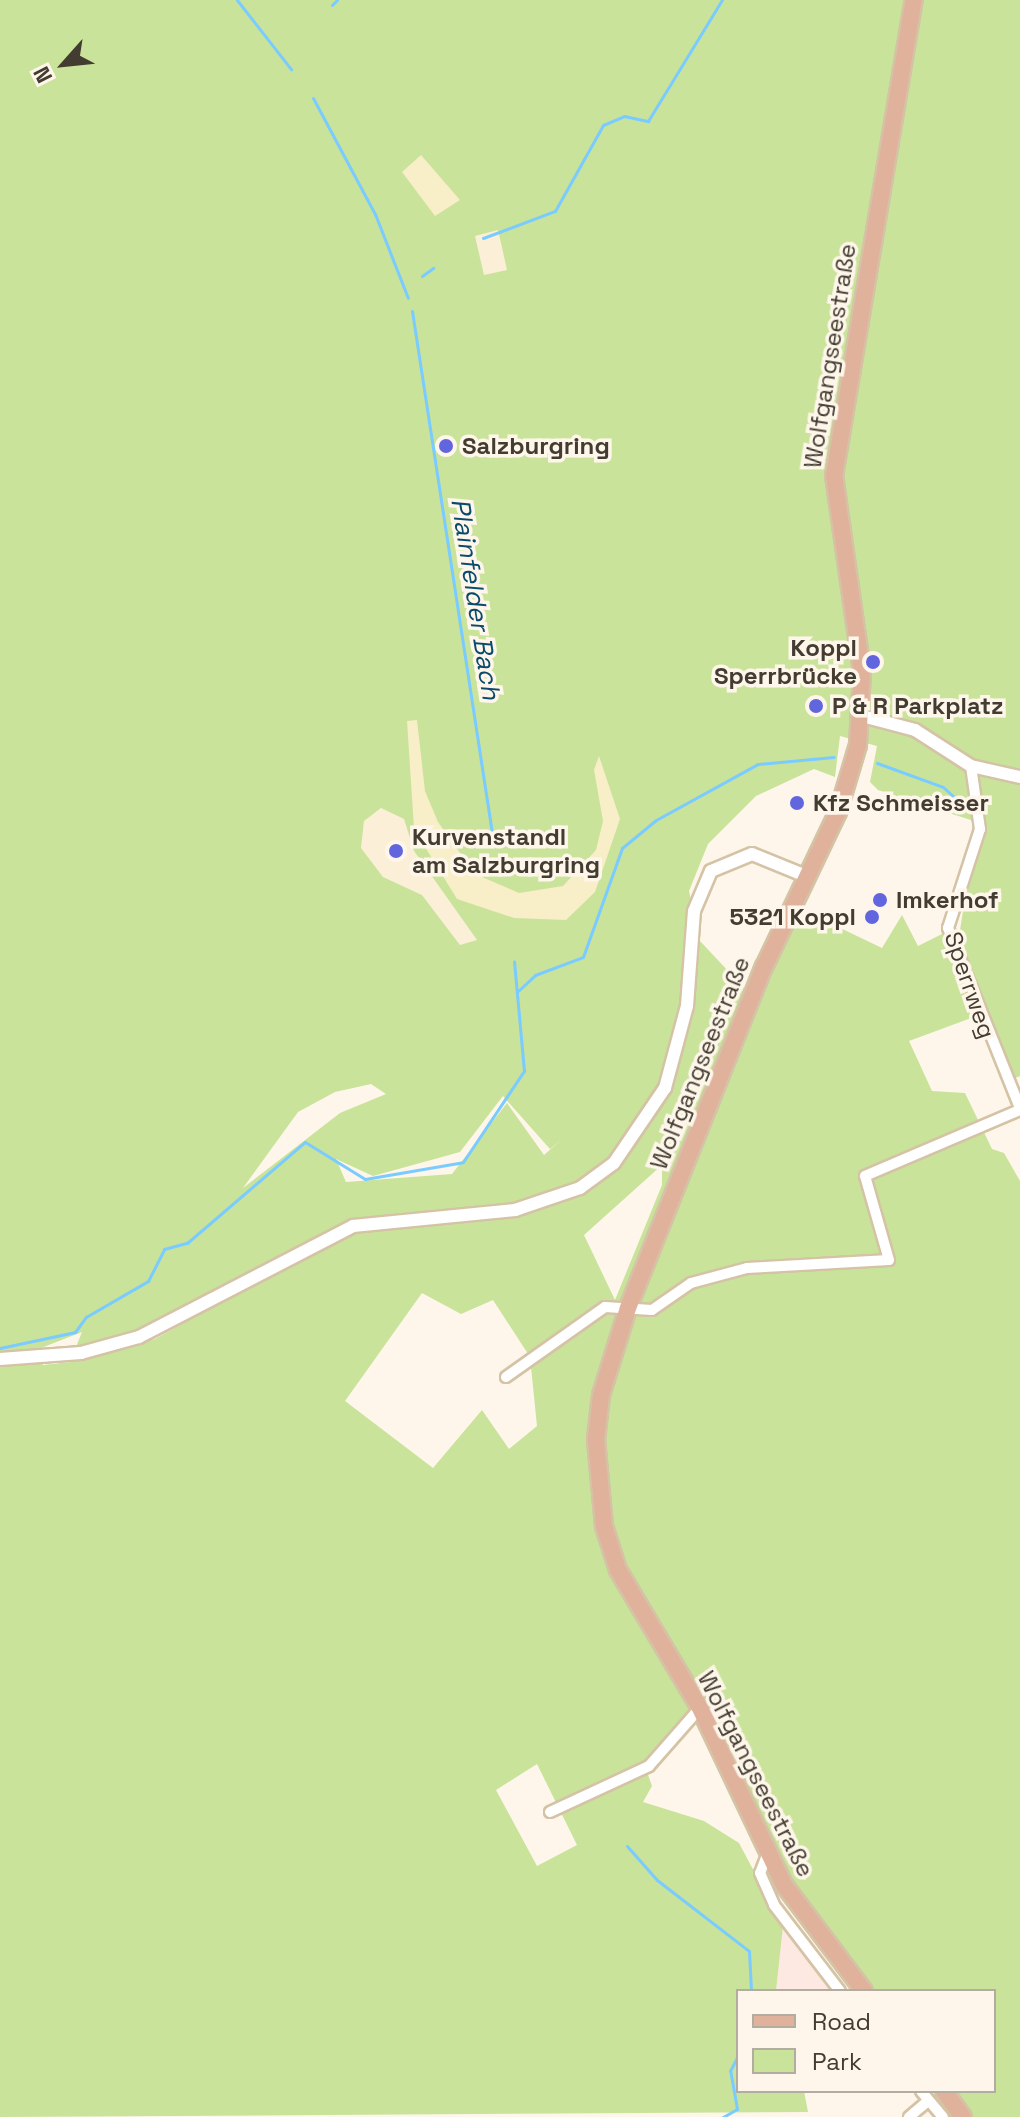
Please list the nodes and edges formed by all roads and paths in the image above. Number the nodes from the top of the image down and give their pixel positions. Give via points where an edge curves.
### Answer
1 (914, 0) edge
2 (862, 716) junction
3 (971, 766) junction
4 (1020, 777) edge
5 (806, 876) junction
6 (1020, 1109) edge
7 (628, 1308) junction
8 (0, 1359) edge
9 (506, 1377) dead end
10 (700, 1708) junction
11 (550, 1812) dead end
12 (767, 1855) junction
13 (838, 1989) edge
14 (863, 1989) edge
15 (922, 2093) edge
16 (945, 2093) edge
17 (928, 2101) junction
18 (909, 2117) edge
19 (943, 2117) edge
20 (963, 2117) edge

1 - 2 main road, Wolfgangseestraße via 834,476
2 - 3 street via 915,730
2 - 5 main road, Wolfgangseestraße via 848,784
3 - 4 street
3 - 6 street, Sperrweg via 980,829 948,928
5 - 7 main road, Wolfgangseestraße
5 - 8 street via 752,854 711,871 694,911 687,1006 665,1088 614,1163 580,1188 515,1210 353,1226 139,1337 81,1353
6 - 7 street via 865,1176 889,1260 747,1268 691,1283 652,1310
7 - 9 street via 605,1307
7 - 10 main road, Wolfgangseestraße via 601,1395 596,1439 604,1526 639,1611
10 - 11 street via 649,1766
10 - 12 main road, Wolfgangseestraße
12 - 13 street via 760,1873 774,1905
12 - 14 main road, Wolfgangseestraße
15 - 17 street
16 - 20 main road
17 - 18 street
17 - 19 street

